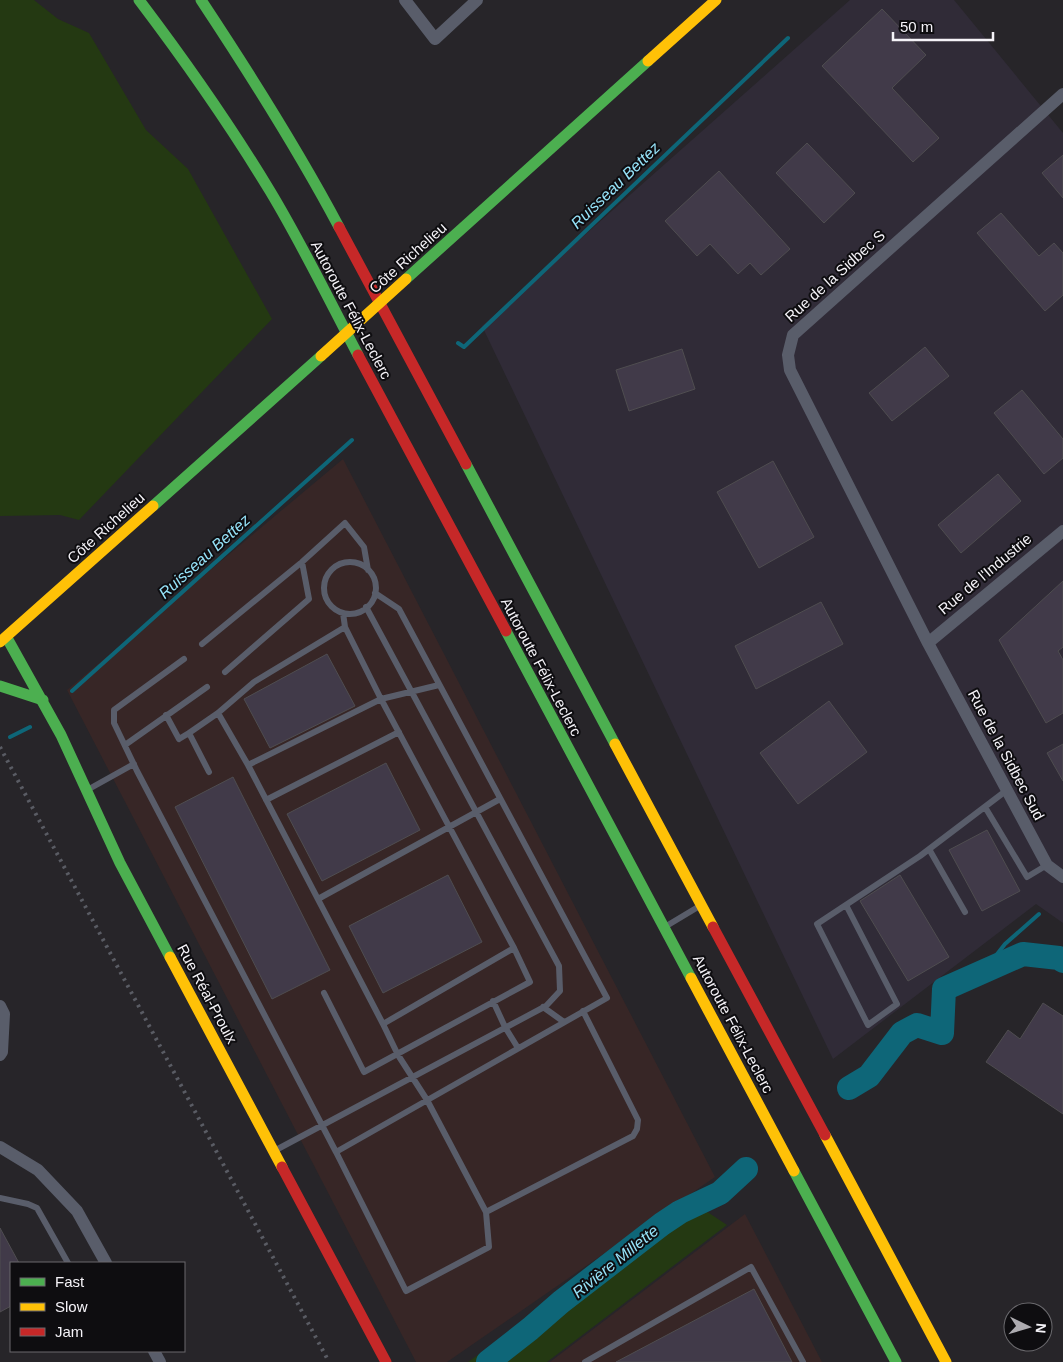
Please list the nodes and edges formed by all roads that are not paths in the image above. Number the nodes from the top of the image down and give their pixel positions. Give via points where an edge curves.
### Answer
1 (139, 0) edge
2 (200, 0) edge
3 (405, 0) edge
4 (477, 0) edge
5 (716, 0) edge
6 (1063, 94) edge
7 (1063, 530) edge
8 (302, 562) junction
9 (368, 570) junction
10 (375, 593) junction
11 (366, 607) junction
12 (343, 613) junction
13 (345, 627) junction
14 (2, 639) edge
15 (928, 642) junction
16 (202, 644) dead end
17 (184, 659) dead end
18 (225, 672) dead end
19 (439, 685) junction
20 (0, 686) edge
21 (207, 687) dead end
22 (411, 691) junction
23 (381, 699) junction
24 (43, 700) junction
25 (218, 713) junction
26 (166, 716) junction
27 (399, 732) junction
28 (189, 733) junction
29 (124, 745) junction
30 (134, 764) junction
31 (248, 765) junction
32 (209, 772) dead end
33 (86, 790) junction
34 (1007, 790) junction
35 (500, 798) junction
36 (266, 800) junction
37 (985, 807) junction
38 (476, 811) junction
39 (448, 826) junction
40 (930, 848) junction
41 (1048, 865) junction
42 (1063, 877) edge
43 (318, 899) junction
44 (702, 905) junction
45 (846, 905) junction
46 (965, 912) dead end
47 (664, 928) junction
48 (514, 948) junction
49 (324, 992) dead end
50 (493, 1001) junction
51 (0, 1006) edge
52 (544, 1007) junction
53 (582, 1011) junction
54 (564, 1022) junction
55 (383, 1024) junction
56 (505, 1027) junction
57 (518, 1048) junction
58 (0, 1054) edge
59 (398, 1055) junction
60 (412, 1077) junction
61 (426, 1100) junction
62 (321, 1125) junction
63 (0, 1147) edge
64 (273, 1152) junction
65 (336, 1152) junction
66 (0, 1198) edge
67 (486, 1212) junction
68 (67, 1262) edge
69 (105, 1262) edge
70 (386, 1362) edge
71 (585, 1362) edge
72 (803, 1362) edge
73 (896, 1362) edge
74 (946, 1362) edge

1 - 47 main road, Autoroute Félix-Leclerc via 217,108 287,221
2 - 44 main road, Autoroute Félix-Leclerc via 262,93 318,188
3 - 4 street via 435,39
5 - 14 main road, Côte Richelieu, bridge
6 - 15 street, Rue de la Sidbec S via 793,335 788,355 790,370
7 - 15 street, Rue de l'Industrie
8 - 9 lane via 345,523 364,546
8 - 16 lane
8 - 18 lane via 309,599
9 - 10 lane via 373,577
9 - 12 lane via 353,562 344,562 330,571 324,587 325,596 329,604
10 - 11 lane
10 - 19 lane via 398,608
11 - 12 lane via 359,612
11 - 22 lane
12 - 13 lane
13 - 23 lane
13 - 25 lane via 254,682
14 - 24 main road, Rue Réal-Proulx
15 - 34 street, Rue de la Sidbec Sud
17 - 29 lane via 114,710 114,723
19 - 22 lane
19 - 35 lane
20 - 24 main road
21 - 26 lane
22 - 23 lane
22 - 38 lane
23 - 27 lane
23 - 31 lane
24 - 33 main road, Rue Réal-Proulx
25 - 28 lane
25 - 31 lane
26 - 28 lane via 178,738
26 - 29 lane
27 - 36 lane
27 - 39 lane
28 - 32 lane
29 - 30 lane
30 - 33 lane
30 - 62 lane
31 - 36 lane
33 - 64 main road, Rue Réal-Proulx via 120,863
34 - 37 lane
34 - 41 street, Rue de la Sidbec Sud
35 - 38 lane
35 - 53 lane via 607,998
36 - 43 lane
37 - 40 lane
37 - 41 lane via 1027,877
38 - 39 lane
38 - 52 lane via 558,966 560,990
39 - 43 lane
39 - 48 lane
40 - 45 lane
40 - 46 lane
41 - 42 street, Rue de la Sidbec Sud
43 - 55 lane
44 - 47 lane
44 - 74 main road, Autoroute Félix-Leclerc
45 - 45 lane via 817,924 868,1026 897,1004
47 - 73 main road, Autoroute Félix-Leclerc
48 - 50 lane via 530,982
48 - 55 lane
49 - 59 lane via 364,1072
50 - 56 lane
50 - 59 lane
51 - 58 street via 4,1014
52 - 54 lane
52 - 56 lane
53 - 54 lane
53 - 67 lane via 638,1120 638,1129 633,1136
54 - 57 lane
55 - 59 lane
56 - 57 lane
56 - 60 lane
57 - 61 lane
59 - 60 lane
60 - 61 lane
60 - 62 lane
61 - 65 lane
61 - 67 lane
62 - 64 lane
62 - 65 lane
63 - 69 street via 38,1170 77,1211
64 - 70 main road, Rue Réal-Proulx
65 - 67 lane via 406,1291 489,1247
66 - 68 lane via 36,1208
71 - 72 lane via 751,1267

